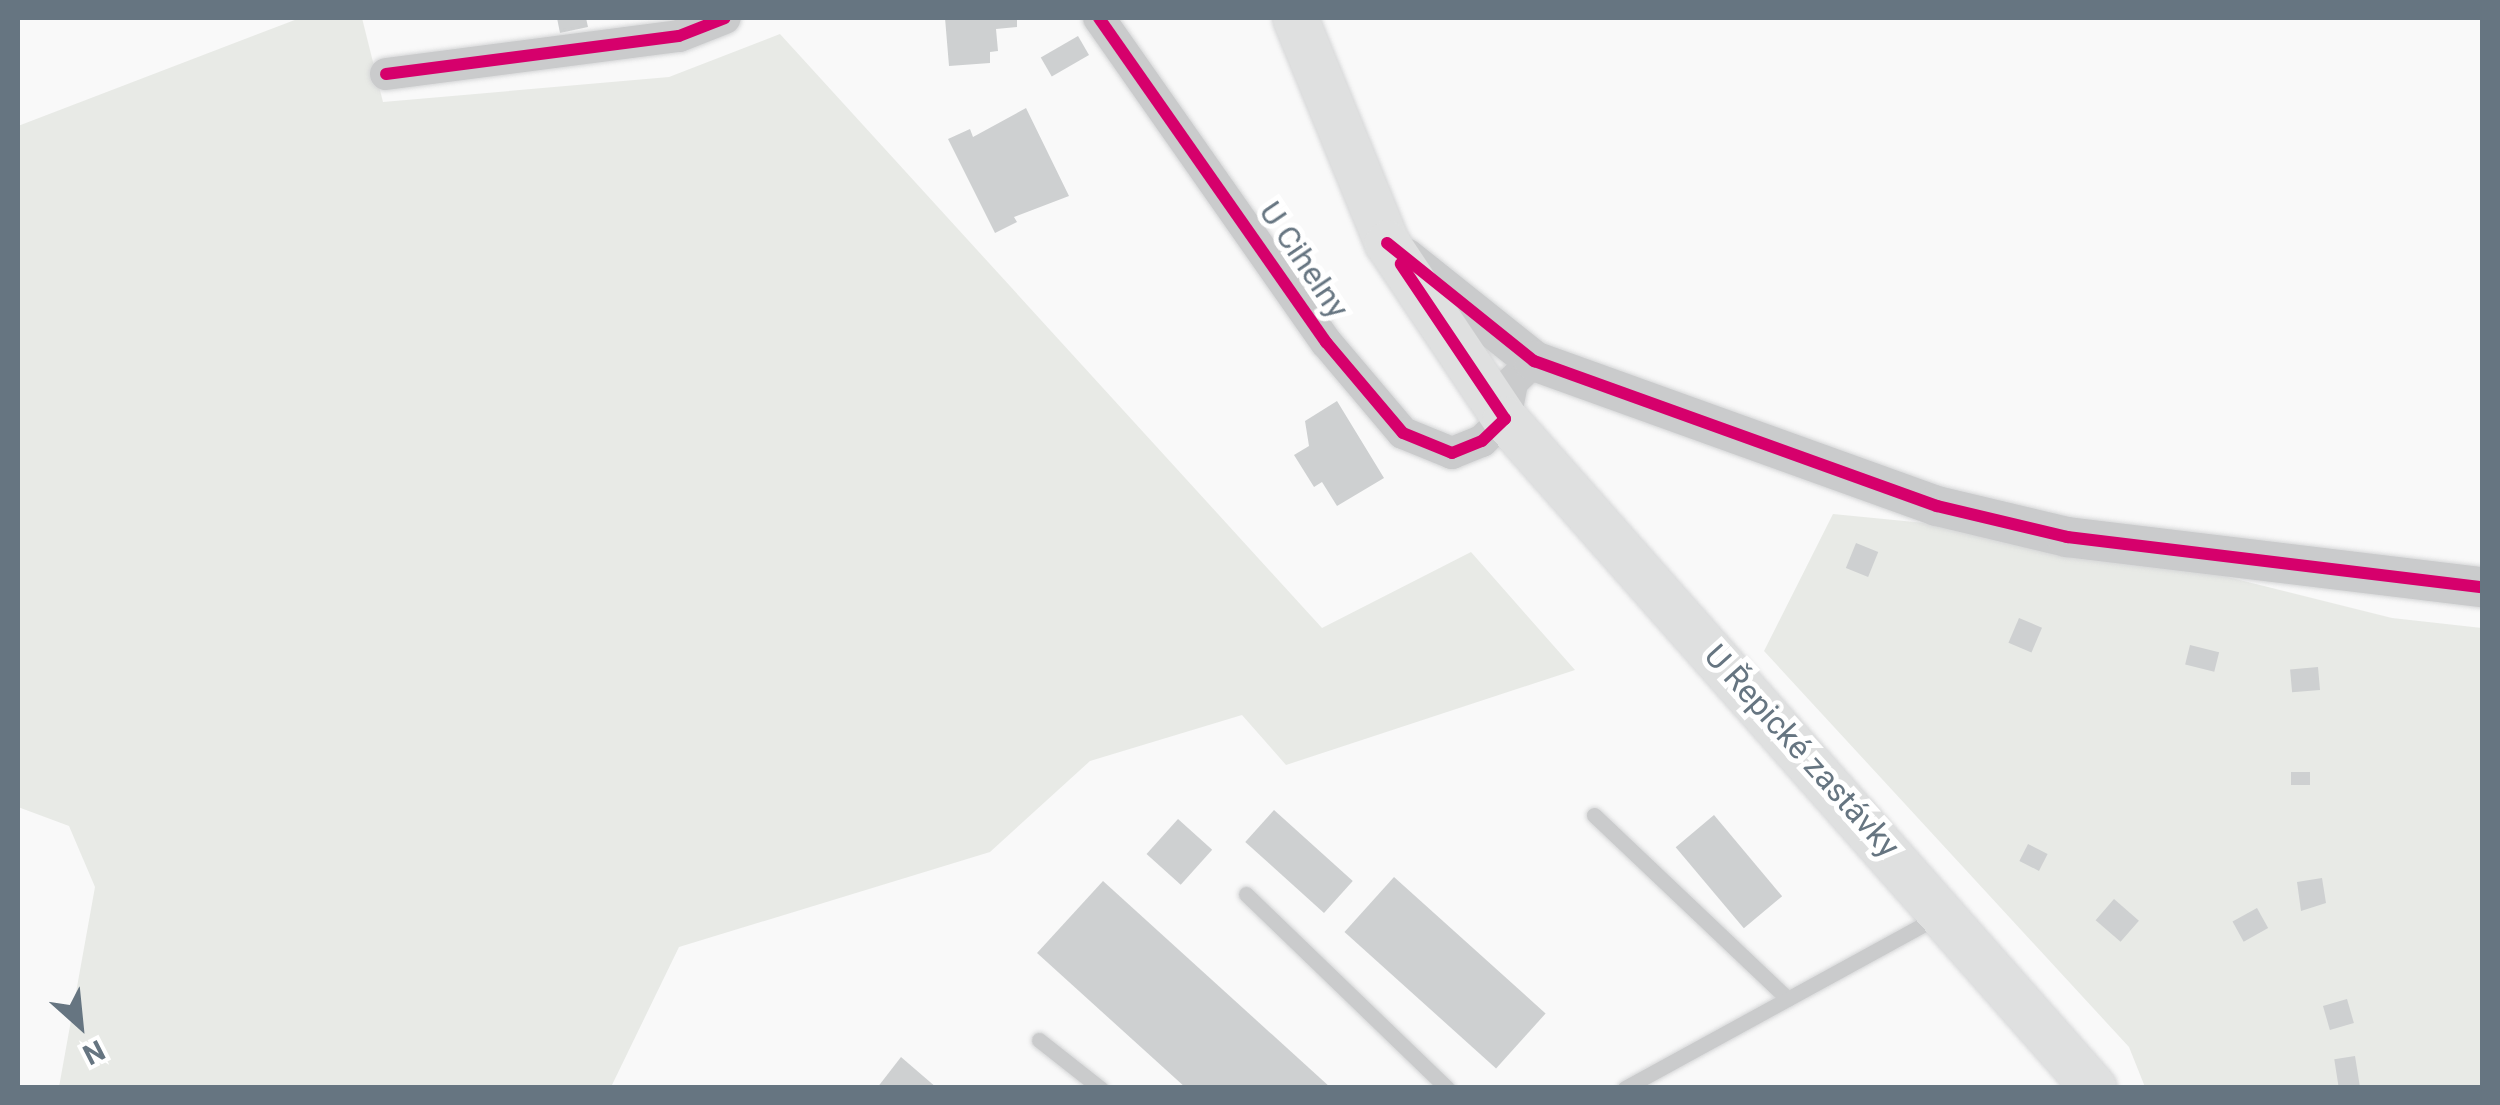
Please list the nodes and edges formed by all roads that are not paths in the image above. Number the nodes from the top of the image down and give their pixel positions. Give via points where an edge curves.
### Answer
1 (725, 18) edge
2 (1099, 18) edge
3 (1295, 18) edge
4 (386, 74) dead end
5 (1386, 243) junction
6 (1534, 361) junction
7 (1505, 419) junction
8 (2482, 587) edge
9 (1594, 814) dead end
10 (1246, 894) dead end
11 (1946, 912) junction
12 (1788, 999) junction
13 (1038, 1040) dead end
14 (1100, 1088) edge
15 (1448, 1088) edge
16 (1625, 1088) edge
17 (2094, 1088) edge

1 - 4 street via 680,36
2 - 7 street, U Cihelny via 1326,342 1403,433 1452,453 1482,441
3 - 5 main road, U Řepické zastávky
5 - 6 street
5 - 7 main road, U Řepické zastávky
6 - 7 street via 1512,382
6 - 8 street via 1937,506 2067,537
7 - 11 main road, U Řepické zastávky
9 - 12 lane
10 - 15 lane
11 - 12 lane
11 - 17 main road, U Řepické zastávky
12 - 16 lane
13 - 14 lane

